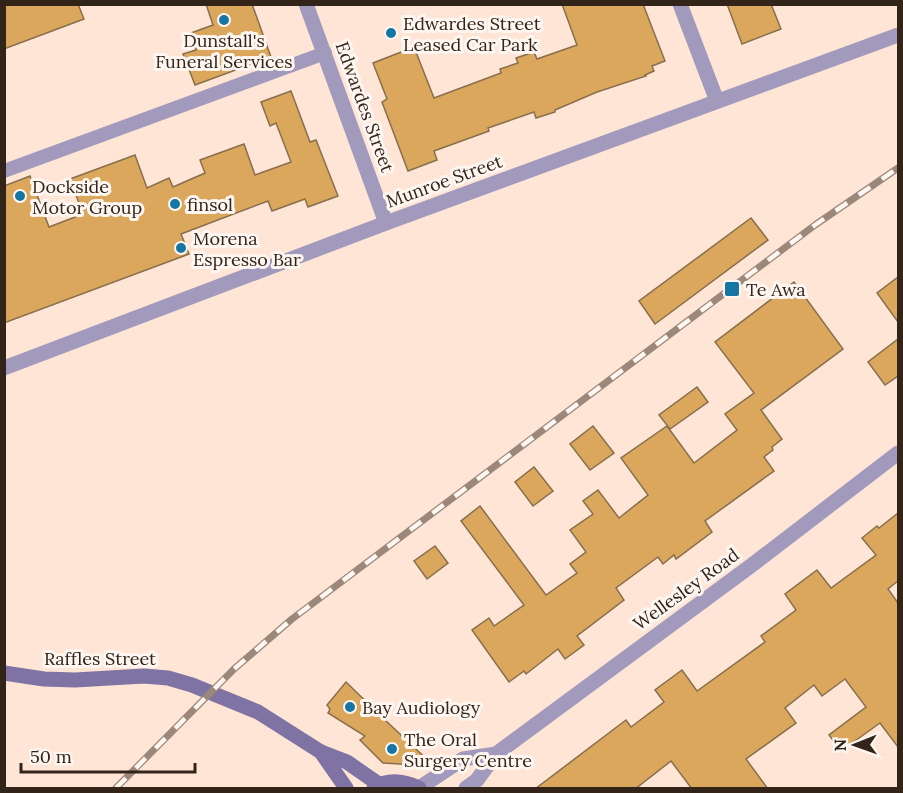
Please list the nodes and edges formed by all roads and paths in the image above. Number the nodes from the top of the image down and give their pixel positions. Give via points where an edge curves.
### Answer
1 (306, 4) edge
2 (680, 4) edge
3 (898, 35) edge
4 (325, 53) junction
5 (717, 101) junction
6 (4, 171) edge
7 (386, 223) junction
8 (4, 368) edge
9 (898, 453) edge
10 (4, 673) edge
11 (321, 752) junction
12 (496, 754) junction
13 (377, 787) edge
14 (419, 788) edge
15 (346, 789) edge
16 (466, 789) edge

1 - 4 street, Edwardes Street
2 - 5 street
3 - 5 street, Munroe Street
4 - 6 lane
4 - 7 street, Edwardes Street
5 - 7 street, Munroe Street
7 - 8 street, Munroe Street
9 - 12 street, Wellesley Road
10 - 11 main road, Raffles Street via 75,680 168,678 258,712
11 - 13 main road, Raffles Street via 347,762
11 - 15 main road, Raffles Street
12 - 14 street, Wellesley Road via 464,759
12 - 16 street, Wellesley Road
13 - 14 main road via 393,781

